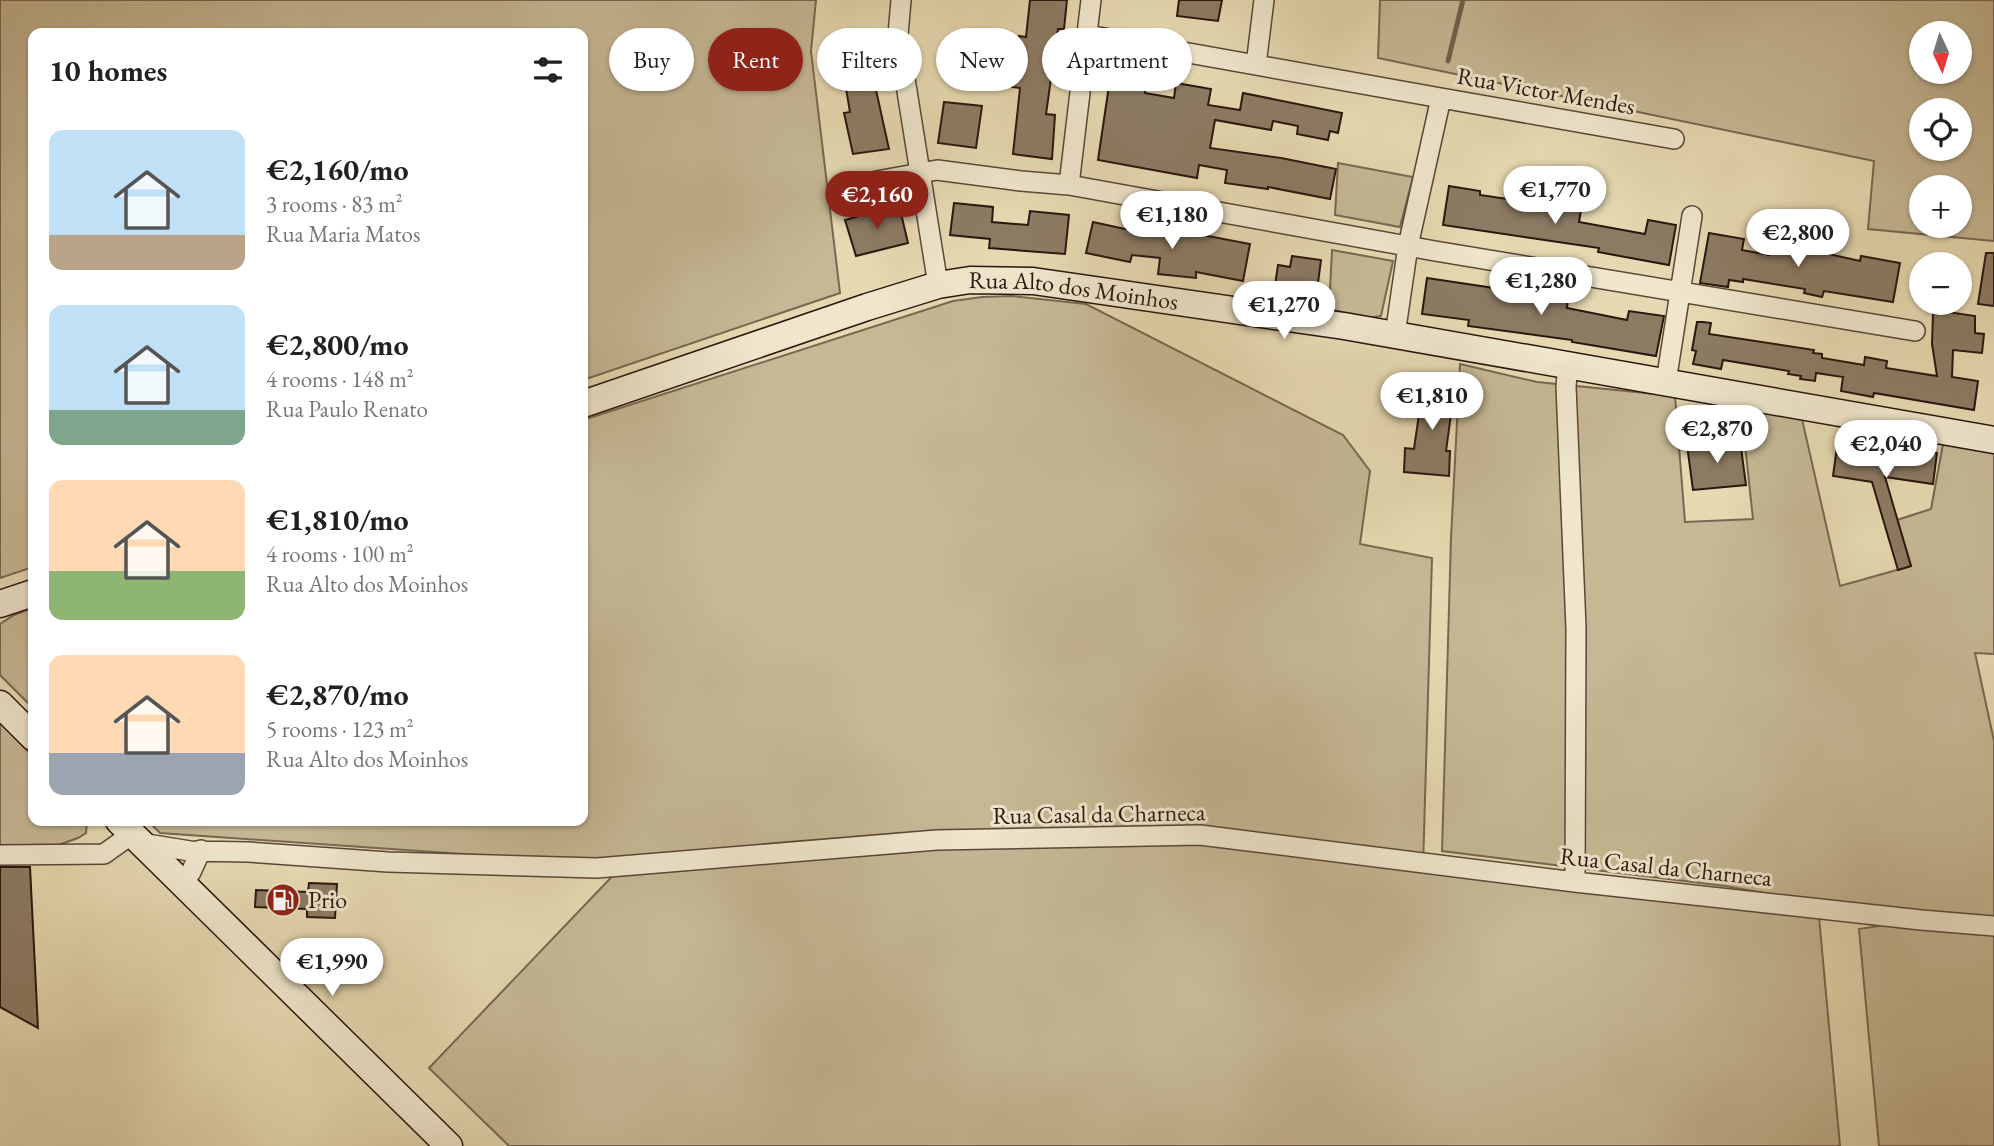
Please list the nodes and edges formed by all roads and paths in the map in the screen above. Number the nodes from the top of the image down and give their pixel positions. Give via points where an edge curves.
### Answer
1 (901, 0) edge
2 (1091, 0) edge
3 (1264, 0) edge
4 (1089, 28) edge
5 (1192, 54) edge
6 (1256, 65) junction
7 (1081, 91) edge
8 (1441, 98) junction
9 (1674, 139) dead end
10 (918, 173) junction
11 (1069, 185) junction
12 (844, 187) dead end
13 (1692, 216) dead end
14 (1408, 246) junction
15 (938, 285) junction
16 (1681, 292) junction
17 (1915, 331) dead end
18 (1395, 335) junction
19 (1568, 365) junction
20 (1667, 382) junction
21 (588, 402) edge
22 (1994, 440) edge
23 (28, 595) edge
24 (0, 604) edge
25 (0, 704) edge
26 (28, 732) edge
27 (131, 832) edge
28 (196, 850) junction
29 (0, 855) edge
30 (174, 875) junction
31 (1575, 882) junction
32 (1994, 926) edge
33 (449, 1146) edge

1 - 10 street via 898,35
2 - 4 street
3 - 6 street
5 - 6 street
6 - 8 street
7 - 11 street
8 - 9 street, Rua Victor Mendes
8 - 14 street, Rua Victor Mendes
10 - 11 street via 937,170
10 - 12 street
10 - 15 street
11 - 14 street
13 - 16 street
14 - 16 street
14 - 18 street, Rua Victor Mendes
15 - 18 street, Rua Alto dos Moinhos via 971,279 1033,281
15 - 21 street, Rua Alto dos Moinhos
16 - 17 street
16 - 20 street
18 - 19 street, Rua Alto dos Moinhos
19 - 20 street, Rua Alto dos Moinhos
19 - 31 street via 1576,628
20 - 22 street, Rua Alto dos Moinhos
23 - 24 street
25 - 26 street
27 - 28 street, Rua Casal da Charneca
27 - 29 street via 104,854
27 - 30 street
28 - 30 street via 191,872
28 - 31 street, Rua Casal da Charneca via 597,868 937,840 1200,835
30 - 33 street
31 - 32 street, Rua Casal da Charneca

